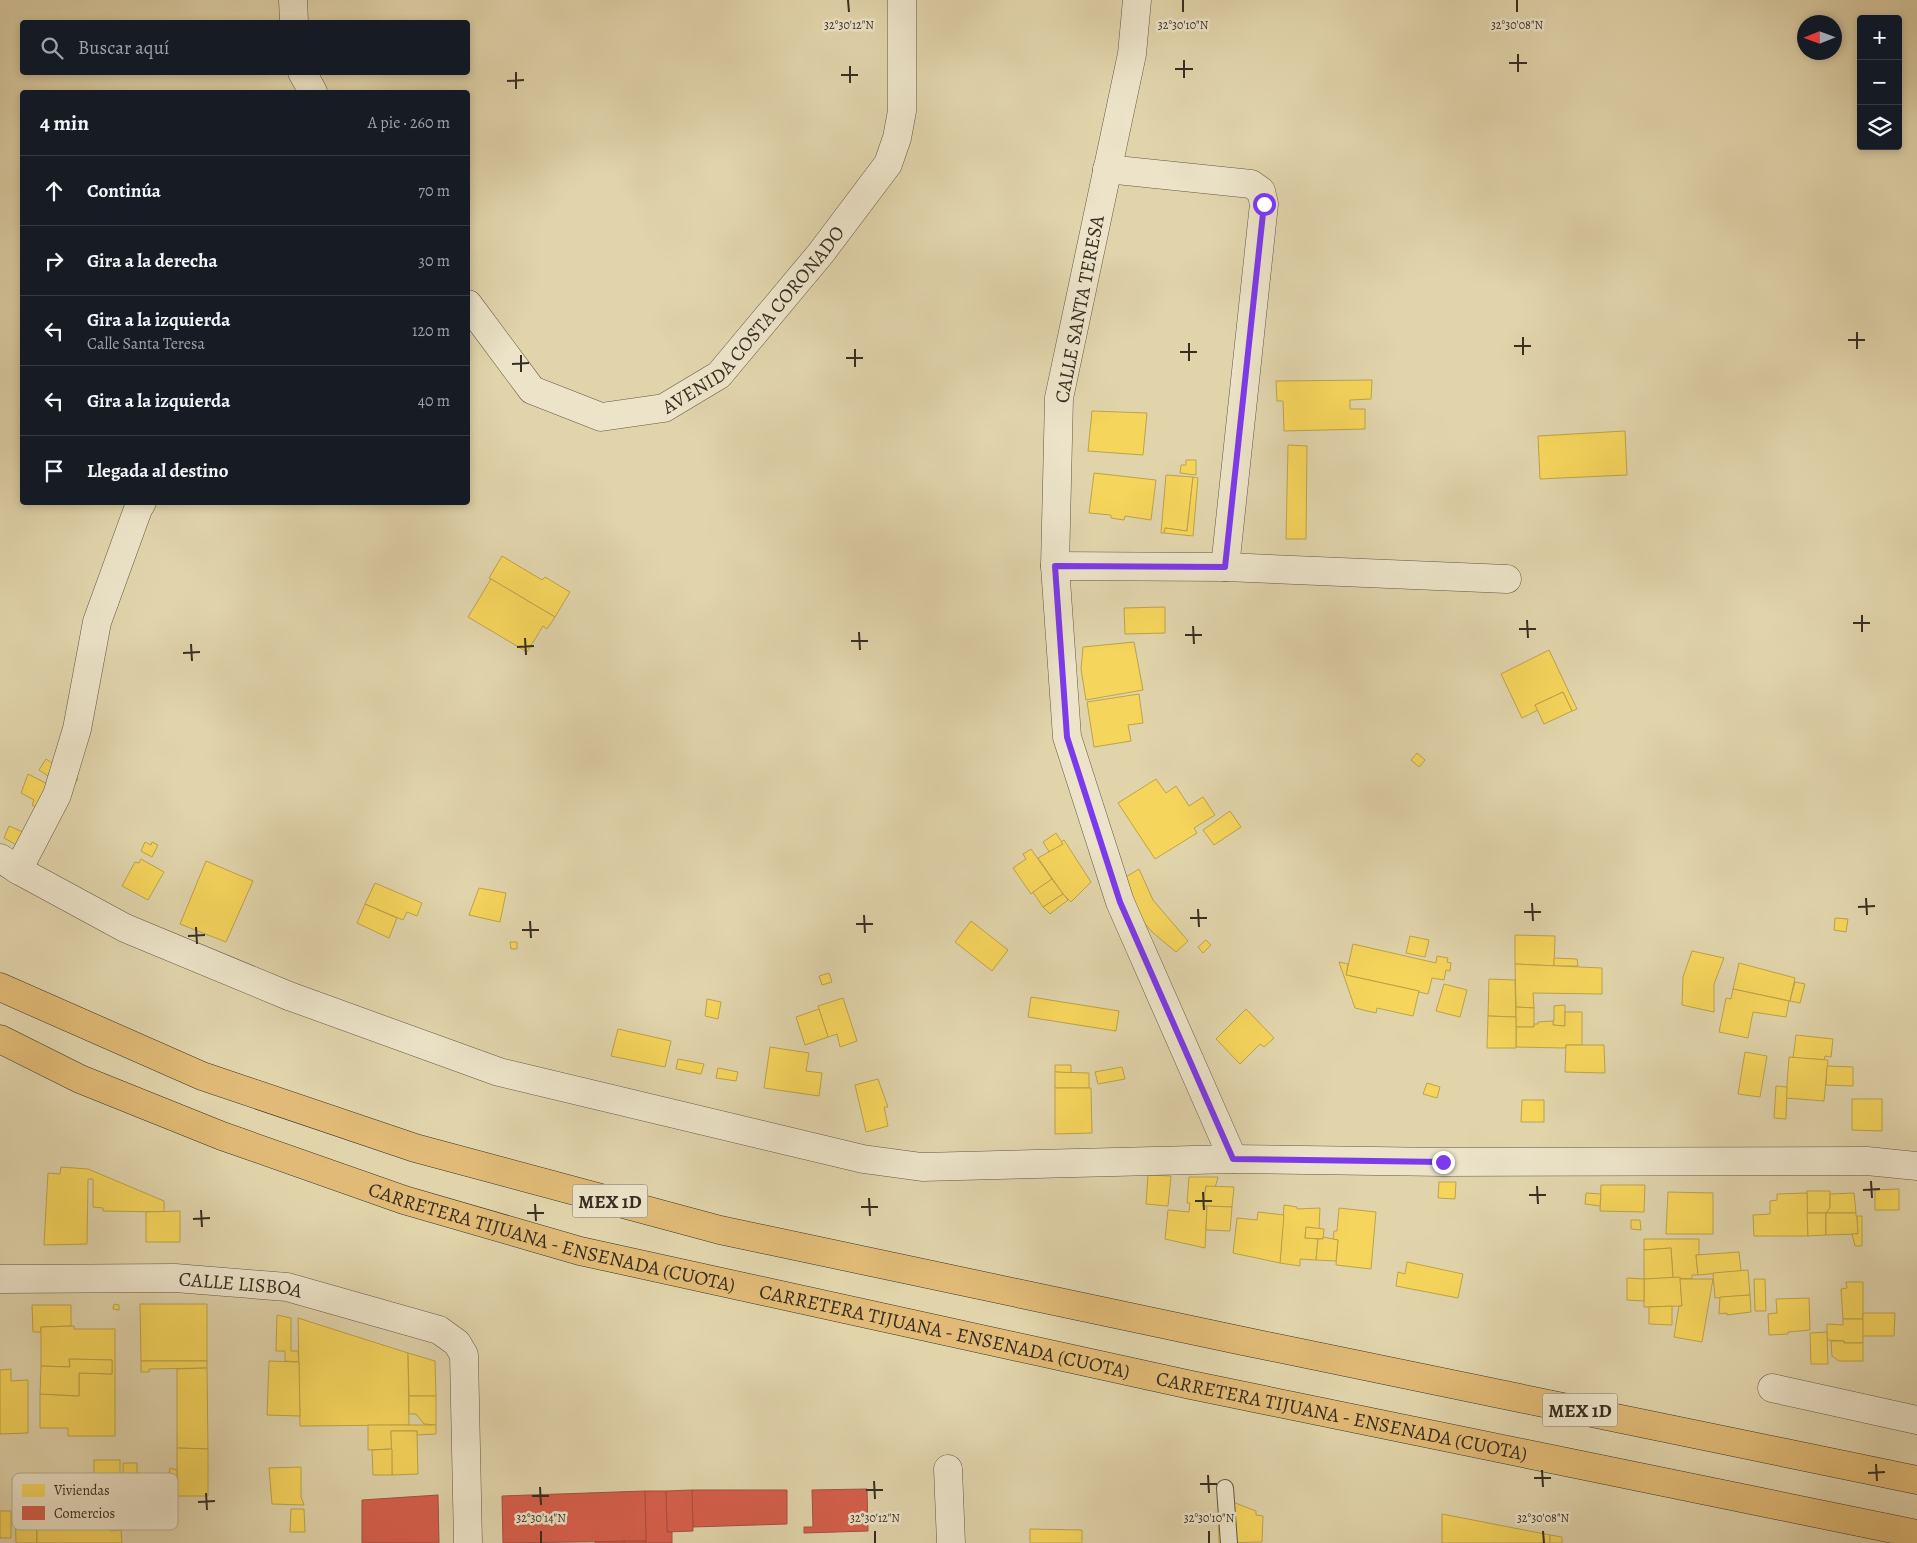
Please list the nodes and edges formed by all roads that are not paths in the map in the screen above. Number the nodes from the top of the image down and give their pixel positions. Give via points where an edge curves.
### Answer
1 (293, 0) edge
2 (902, 0) edge
3 (1136, 0) edge
4 (294, 20) edge
5 (304, 75) edge
6 (312, 90) edge
7 (1107, 169) junction
8 (470, 307) edge
9 (140, 505) edge
10 (1055, 566) junction
11 (1225, 567) junction
12 (1507, 579) dead end
13 (9, 864) edge
14 (0, 987) edge
15 (0, 1039) edge
16 (1233, 1159) junction
17 (1917, 1166) edge
18 (0, 1279) edge
19 (1772, 1388) dead end
20 (1917, 1420) edge
21 (948, 1469) dead end
22 (1917, 1480) edge
23 (1225, 1488) dead end
24 (1917, 1534) edge
25 (468, 1543) edge
26 (951, 1543) edge
27 (1229, 1543) edge

1 - 4 street
2 - 8 street, AVENIDA COSTA CORONADO via 902,111 888,164 821,253 719,375 664,408 601,417 532,390
3 - 7 street, CALLE SANTA TERESA via 1132,54
5 - 6 street
7 - 10 street, CALLE SANTA TERESA via 1059,398
7 - 11 street via 1251,184 1261,191 1264,204
9 - 13 street via 97,622 77,729 57,795
10 - 11 street
10 - 16 street, CALLE SANTA TERESA via 1067,737 1120,902
11 - 12 street
13 - 16 street via 134,932 289,996 499,1072 844,1155 922,1167
14 - 22 highway, MEX 1D via 202,1076 415,1148 720,1230
15 - 24 highway, CARRETERA TIJUANA - ENSENADA (CUOTA) via 80,1079 222,1136 404,1200 580,1251 1191,1385
16 - 17 street via 1867,1161
18 - 25 street, CALLE LISBOA via 175,1278 287,1286 440,1330 457,1343 464,1355
19 - 20 street
21 - 26 street
23 - 27 lane

